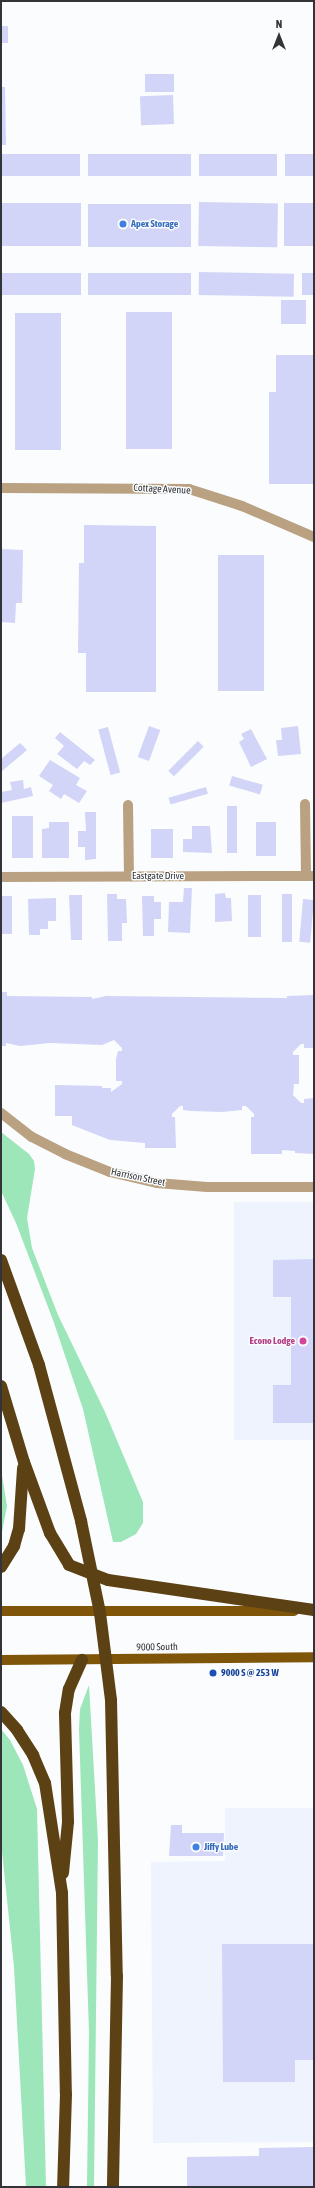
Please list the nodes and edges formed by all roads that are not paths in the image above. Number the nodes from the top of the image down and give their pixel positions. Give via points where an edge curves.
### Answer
1 (1, 488) edge
2 (314, 537) edge
3 (305, 804) dead end
4 (128, 805) dead end
5 (129, 876) junction
6 (310, 876) edge
7 (1, 877) edge
8 (1, 1114) edge
9 (314, 1187) edge
10 (1, 1260) edge
11 (1, 1386) edge
12 (24, 1462) junction
13 (1, 1567) edge
14 (314, 1611) edge
15 (1, 1612) edge
16 (314, 1656) edge
17 (1, 1660) edge
18 (82, 1660) junction
19 (1, 1712) edge
20 (62, 1893) junction
21 (63, 2187) edge
22 (113, 2187) edge

1 - 2 street, Cottage Avenue via 189,489 242,506
3 - 6 street
4 - 5 street
5 - 6 street, Eastgate Drive
5 - 7 street, Eastgate Drive
8 - 9 street, Harrison Street via 32,1137 65,1154 110,1172 157,1183 207,1187
10 - 22 highway, bridge via 39,1365 81,1521 100,1613 111,1700 117,1969
11 - 12 highway
12 - 13 highway via 19,1530 14,1546
12 - 14 highway via 55,1546 69,1565 108,1580
14 - 15 main road
16 - 18 main road, 9000 South
17 - 18 main road, 9000 South
18 - 20 highway via 69,1689 64,1713 68,1822
19 - 20 highway via 17,1730 33,1755 45,1783
20 - 21 highway via 66,2094

